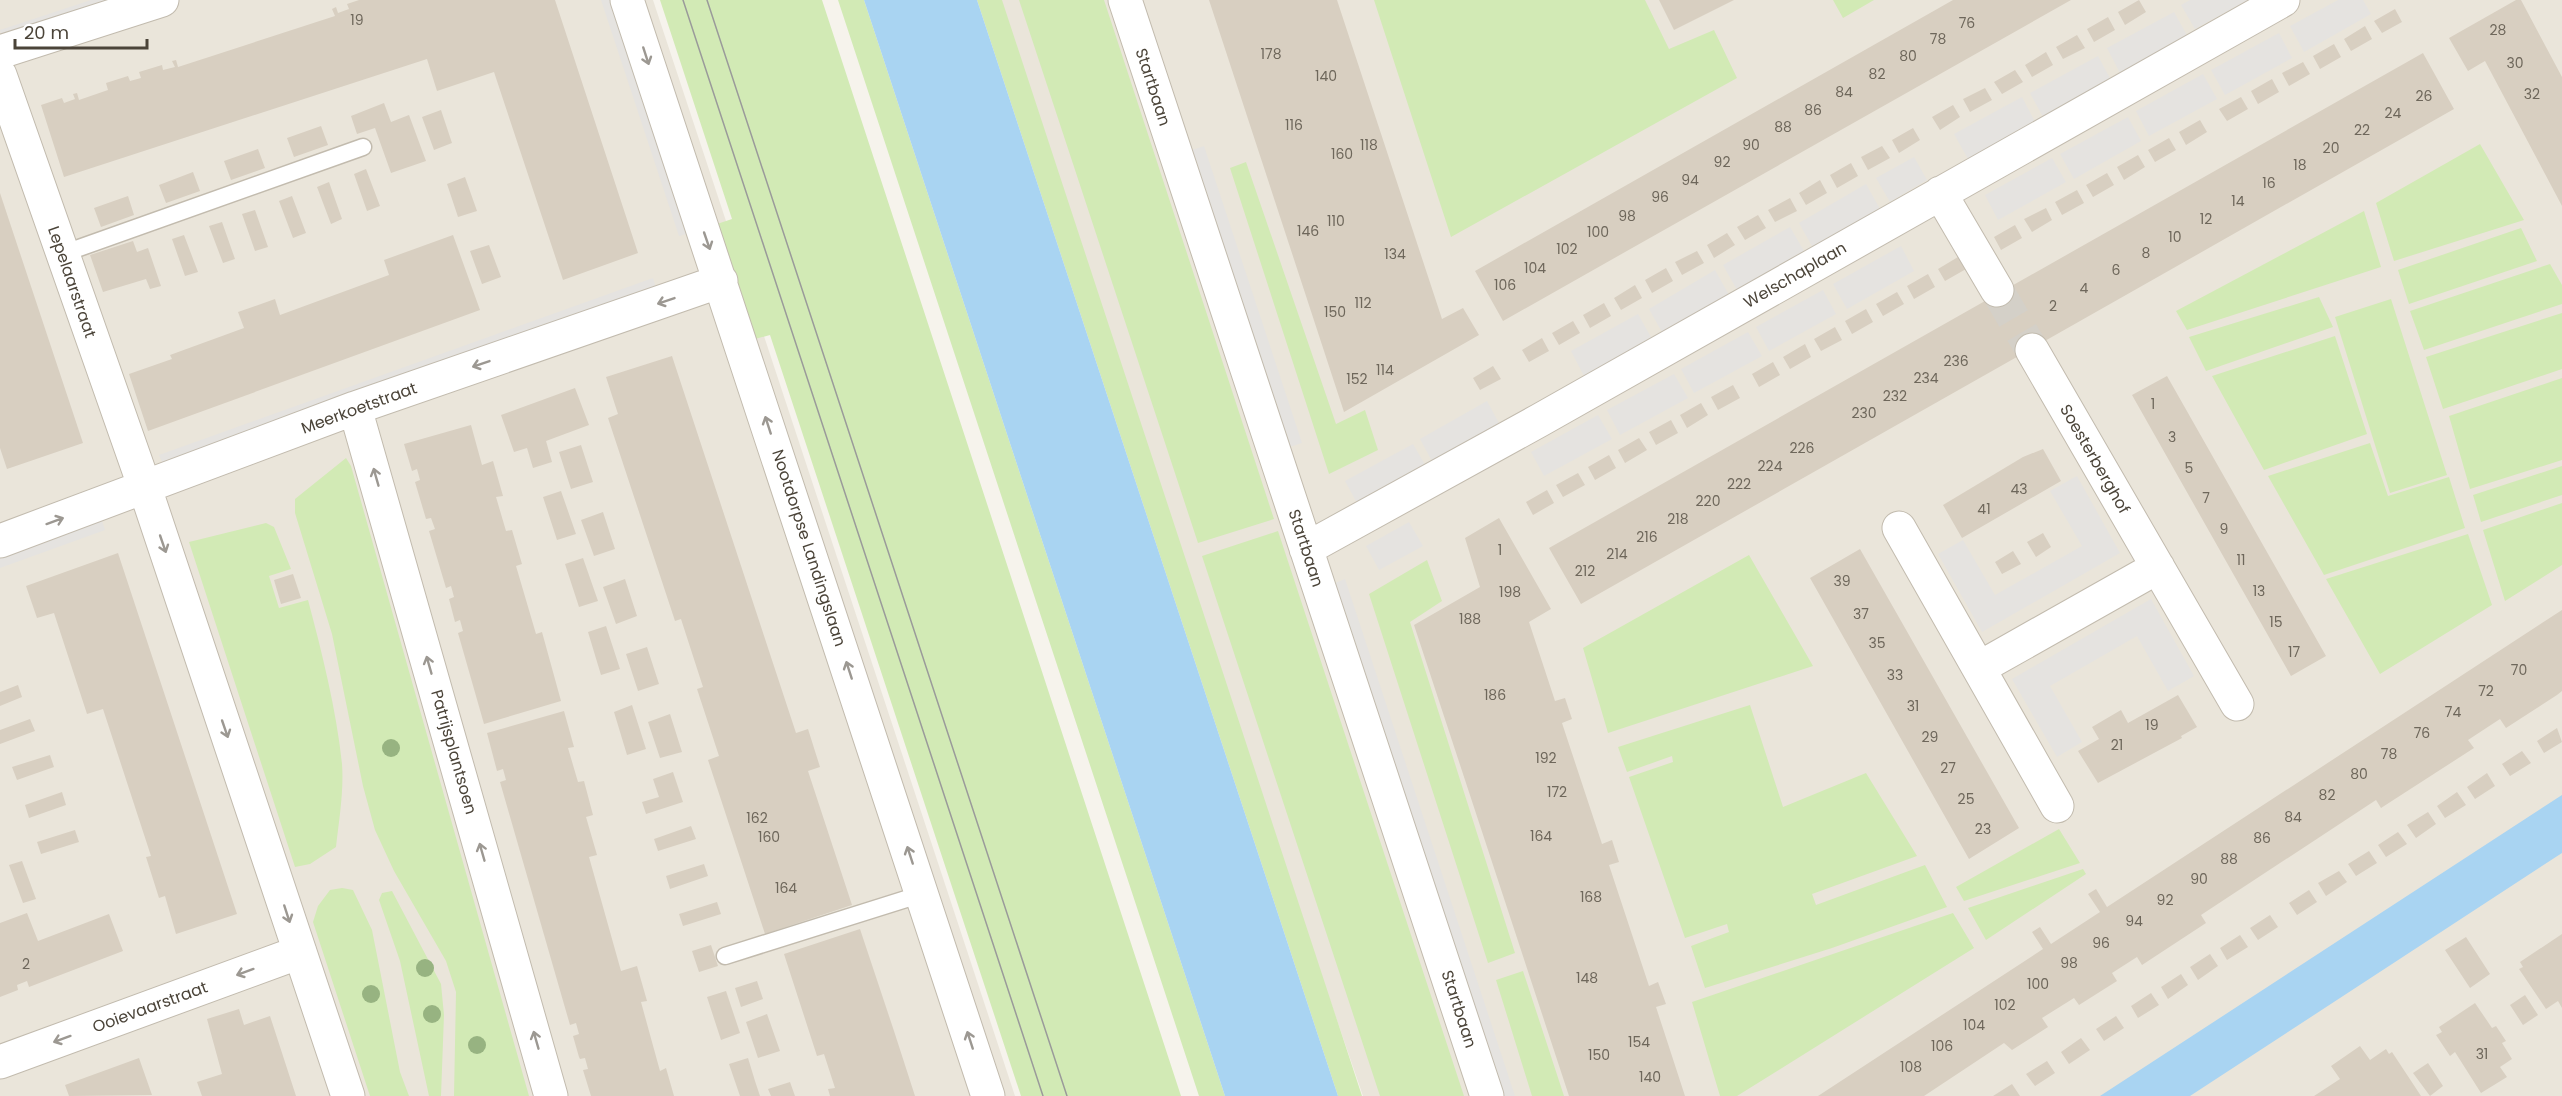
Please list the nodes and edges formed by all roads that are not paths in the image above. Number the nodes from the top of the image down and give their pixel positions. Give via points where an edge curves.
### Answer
1 (162, 0) edge
2 (627, 0) edge
3 (1125, 0) edge
4 (2283, 0) edge
5 (0, 52) edge
6 (0, 75) edge
7 (363, 147) dead end
8 (1940, 193) junction
9 (62, 254) junction
10 (721, 281) junction
11 (1997, 290) tunnel mouth
12 (2032, 350) tunnel mouth
13 (355, 408) junction
14 (145, 488) junction
15 (1899, 528) dead end
16 (0, 541) edge
17 (1306, 549) junction
18 (2157, 567) junction
19 (1979, 668) junction
20 (2237, 704) dead end
21 (2057, 806) dead end
22 (922, 894) junction
23 (300, 952) junction
24 (725, 956) dead end
25 (0, 1062) edge
26 (348, 1096) edge
27 (552, 1096) edge
28 (988, 1096) edge
29 (1487, 1096) edge

1 - 5 street
2 -> 10 street, Nootdorpse Landingslaan
3 - 17 street, Startbaan
4 - 8 street, Welschaplaan
6 - 9 street, Lepelaarstraat
7 - 9 lane
8 - 11 street
8 - 17 street, Welschaplaan
9 - 14 street, Lepelaarstraat
10 -> 13 street, Meerkoetstraat
22 -> 10 street, Nootdorpse Landingslaan
12 - 18 street, Soesterberghof
13 - 14 street, Meerkoetstraat
27 -> 13 street, Patrijsplantsoen
16 -> 14 street, Meerkoetstraat
14 -> 23 street
15 - 19 street
17 - 29 street, Startbaan
18 - 19 street
18 - 20 street, Soesterberghof
19 - 21 street
22 - 24 lane
28 -> 22 street, Nootdorpse Landingslaan
23 -> 25 street, Ooievaarstraat
23 - 26 street

